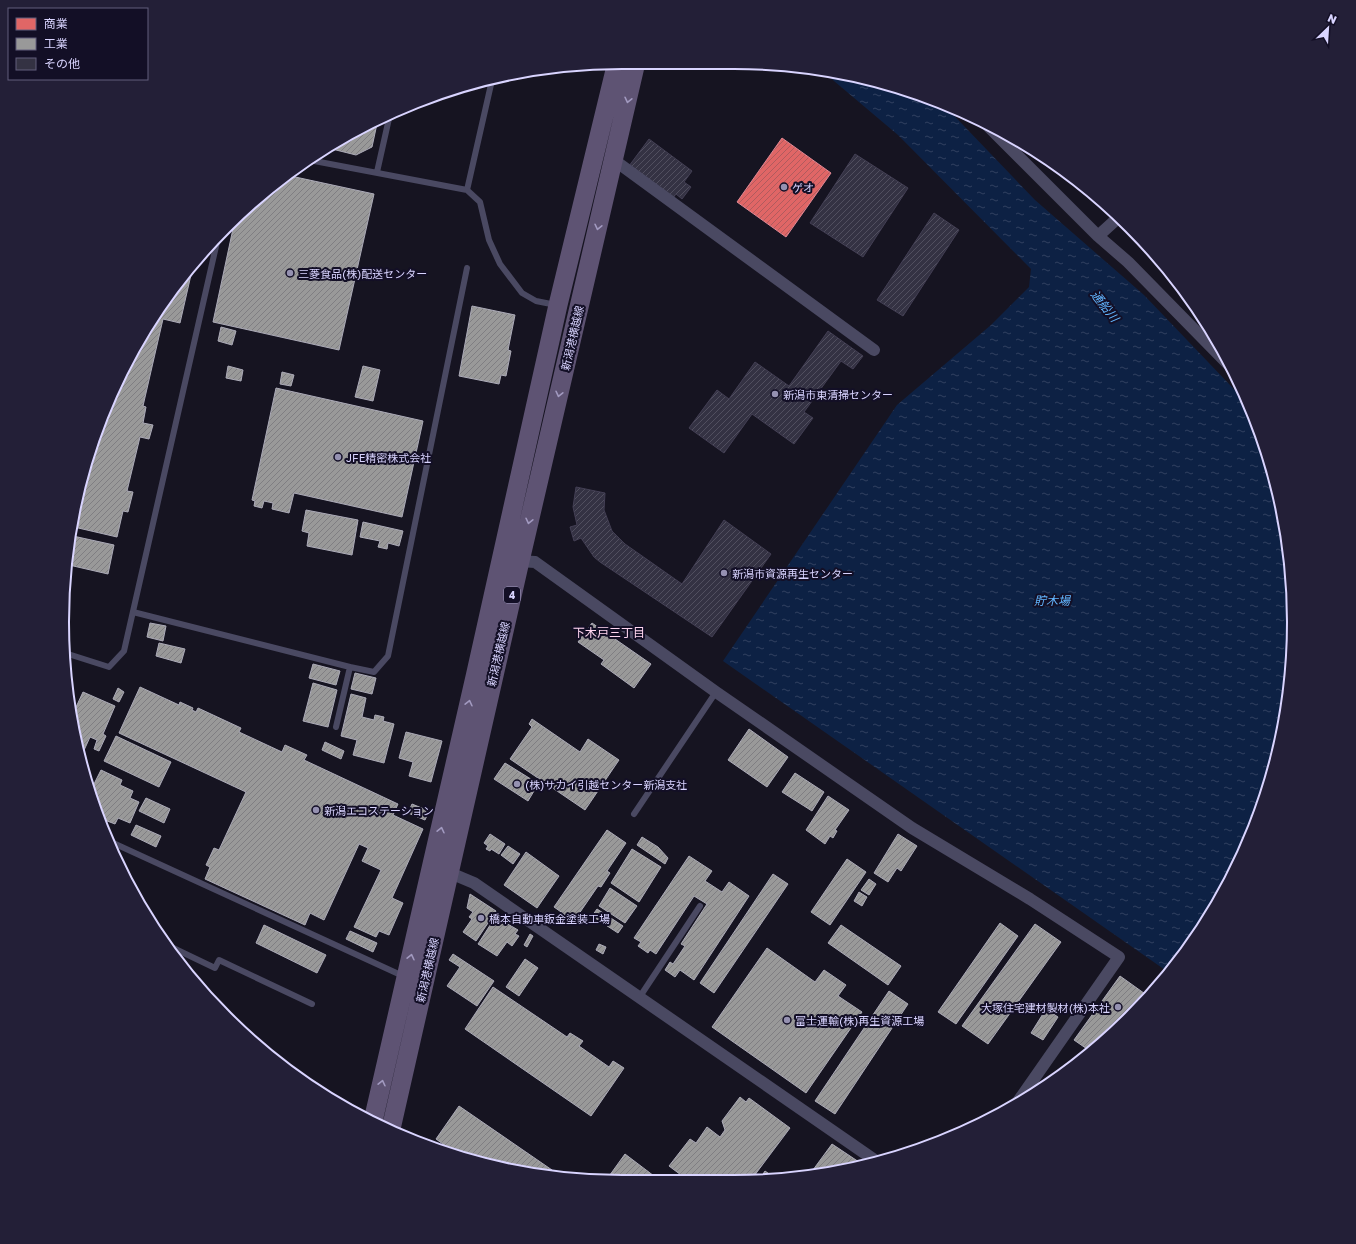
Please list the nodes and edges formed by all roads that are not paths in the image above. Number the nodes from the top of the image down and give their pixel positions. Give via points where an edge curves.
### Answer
1 (615, 69) edge
2 (634, 69) edge
3 (491, 85) edge
4 (388, 121) edge
5 (998, 136) edge
6 (614, 160) junction
7 (316, 161) edge
8 (377, 172) junction
9 (467, 190) junction
10 (1115, 221) edge
11 (1098, 236) junction
12 (216, 247) edge
13 (467, 268) dead end
14 (558, 305) junction
15 (874, 350) dead end
16 (1216, 352) edge
17 (520, 561) junction
18 (501, 564) junction
19 (133, 612) junction
20 (70, 655) edge
21 (350, 667) junction
22 (716, 692) junction
23 (336, 728) dead end
24 (634, 814) dead end
25 (116, 844) edge
26 (441, 868) junction
27 (700, 906) dead end
28 (176, 949) edge
29 (406, 977) junction
30 (639, 998) junction
31 (312, 1004) dead end
32 (1025, 1092) edge
33 (374, 1116) edge
34 (392, 1125) edge
35 (871, 1157) edge

1 - 14 main road, 新潟港横越線 / 4
2 -> 6 main road, 新潟港横越線 / 4
3 - 9 lane
4 - 8 lane
5 - 11 street
6 - 15 street
6 -> 17 main road, 新潟港横越線 / 4
7 - 8 lane
8 - 9 lane
9 - 14 lane via 480,202 489,240 500,264 522,292 536,301
10 - 11 street
11 - 16 street via 1128,262
12 - 19 lane
13 - 21 lane via 388,656 374,672
14 - 18 main road, 新潟港横越線 / 4
17 - 18 street
17 - 22 street via 535,562
17 - 26 main road, 新潟港横越線 / 4
26 -> 18 main road, 新潟港横越線 / 4
19 - 20 lane via 124,651 109,667
19 - 21 lane
21 - 23 lane
22 - 24 lane
22 - 32 street via 912,828 1030,899 1119,957
25 - 29 lane
29 -> 26 main road, 新潟港横越線 / 4
26 - 30 street via 474,883
26 - 34 main road, 新潟港横越線 / 4
27 - 30 lane
28 - 31 lane via 215,968 219,960
33 -> 29 main road, 新潟港横越線 / 4
30 - 35 street

